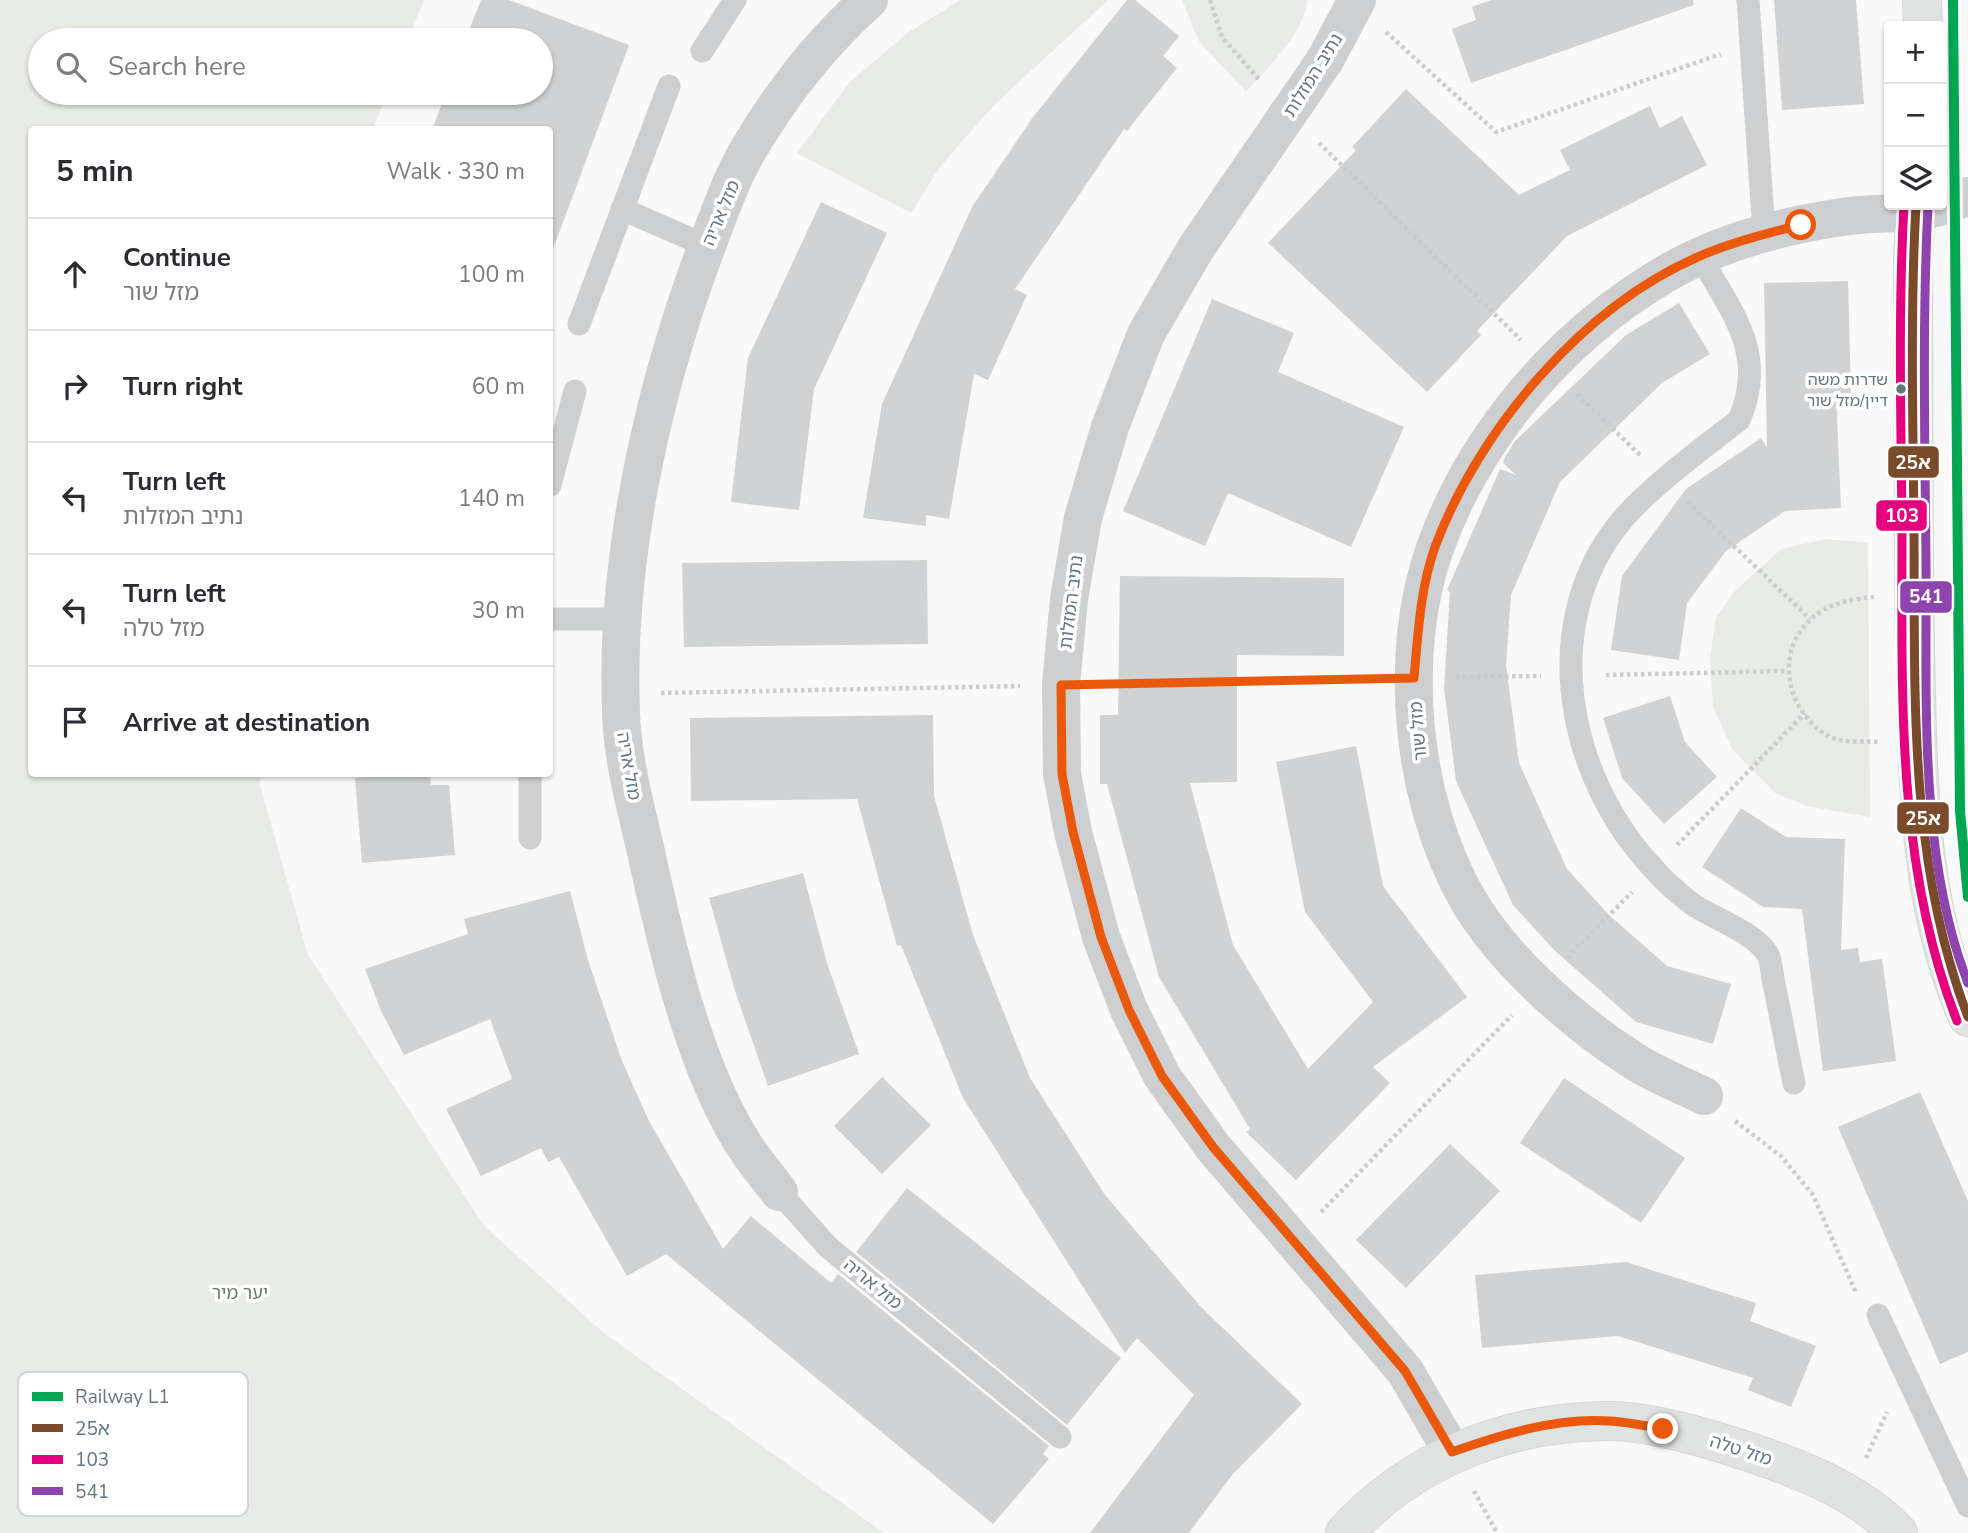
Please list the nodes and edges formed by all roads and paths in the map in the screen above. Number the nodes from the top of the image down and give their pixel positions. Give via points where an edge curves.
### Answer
1 (735, 0) edge
2 (869, 0) edge
3 (1210, 0) edge
4 (1748, 0) edge
5 (1922, 0) edge
6 (1356, 2) edge
7 (1923, 21) edge
8 (1751, 44) junction
9 (702, 51) dead end
10 (669, 86) dead end
11 (1288, 114) junction
12 (1968, 197) edge
13 (1947, 202) edge
14 (622, 209) junction
15 (1916, 210) edge
16 (1764, 233) junction
17 (707, 246) junction
18 (1700, 256) junction
19 (579, 324) dead end
20 (1548, 366) junction
21 (575, 391) dead end
22 (553, 474) edge
23 (1666, 480) junction
24 (1914, 597) junction
25 (553, 620) edge
26 (623, 620) junction
27 (1810, 620) junction
28 (1787, 671) junction
29 (1571, 675) junction
30 (1414, 678) junction
31 (1061, 685) junction
32 (621, 694) junction
33 (1917, 739) junction
34 (530, 777) edge
35 (530, 838) dead end
36 (1968, 1017) edge
37 (1794, 1083) dead end
38 (1703, 1096) joint
39 (779, 1192) joint
40 (1858, 1297) dead end
41 (1878, 1315) dead end
42 (1888, 1410) dead end
43 (1060, 1437) dead end
44 (1452, 1452) junction
45 (1849, 1493) junction
46 (1968, 1506) edge
47 (1345, 1533) edge
48 (1898, 1533) edge

1 - 9 lane
2 - 17 street, מזל אריה via 828,37 785,92 747,153
3 - 11 path via 1222,37
4 - 8 lane
5 - 7 street
6 - 8 path via 1496,132
6 - 11 street, נתיב המזלות via 1325,60
8 - 16 lane
10 - 14 lane
11 - 20 path
11 - 31 street, נתיב המזלות via 1196,248 1146,334 1110,427 1083,518
12 - 13 street, מזל שור
14 - 17 lane
14 - 19 lane
15 - 16 street, מזל שור via 1844,216
15 - 24 street
16 - 18 street, מזל שור
17 - 26 street, מזל אריה via 682,314 656,411
18 - 20 street, מזל שור via 1661,276 1613,310
18 - 23 lane via 1745,337 1752,372 1749,398 1739,420
20 - 23 path
20 - 30 street, מזל שור via 1496,430 1435,549 1422,600
21 - 22 lane
23 - 27 path
23 - 29 lane via 1622,520 1597,559 1581,597
24 - 27 path via 1835,603
24 - 33 street
25 - 26 lane
26 - 32 street, מזל אריה
27 - 28 path via 1794,642
28 - 29 path
28 - 33 path via 1794,700 1832,739
29 - 30 path
29 - 37 lane via 1577,732 1593,780 1622,832 1690,902 1768,954
30 - 31 path
30 - 38 street, מזל שור via 1416,745 1429,803 1444,851 1468,900 1535,983 1587,1028 1632,1060
31 - 32 path
31 - 44 street, נתיב המזלות via 1062,774 1073,832 1101,937 1129,1010 1162,1076 1213,1147 1405,1371
32 - 39 street, מזל אריה via 638,820 662,929 702,1057 743,1144
33 - 36 street via 1929,878 1940,938
34 - 35 lane
38 - 40 path via 1781,1157 1813,1195
39 - 43 lane, מזל אריה via 828,1247
41 - 46 lane
42 - 45 path
44 - 45 street, מזל טלה via 1500,1435 1608,1420 1725,1443
44 - 47 street, מזל טלה via 1398,1485
45 - 48 street, מזל טלה

